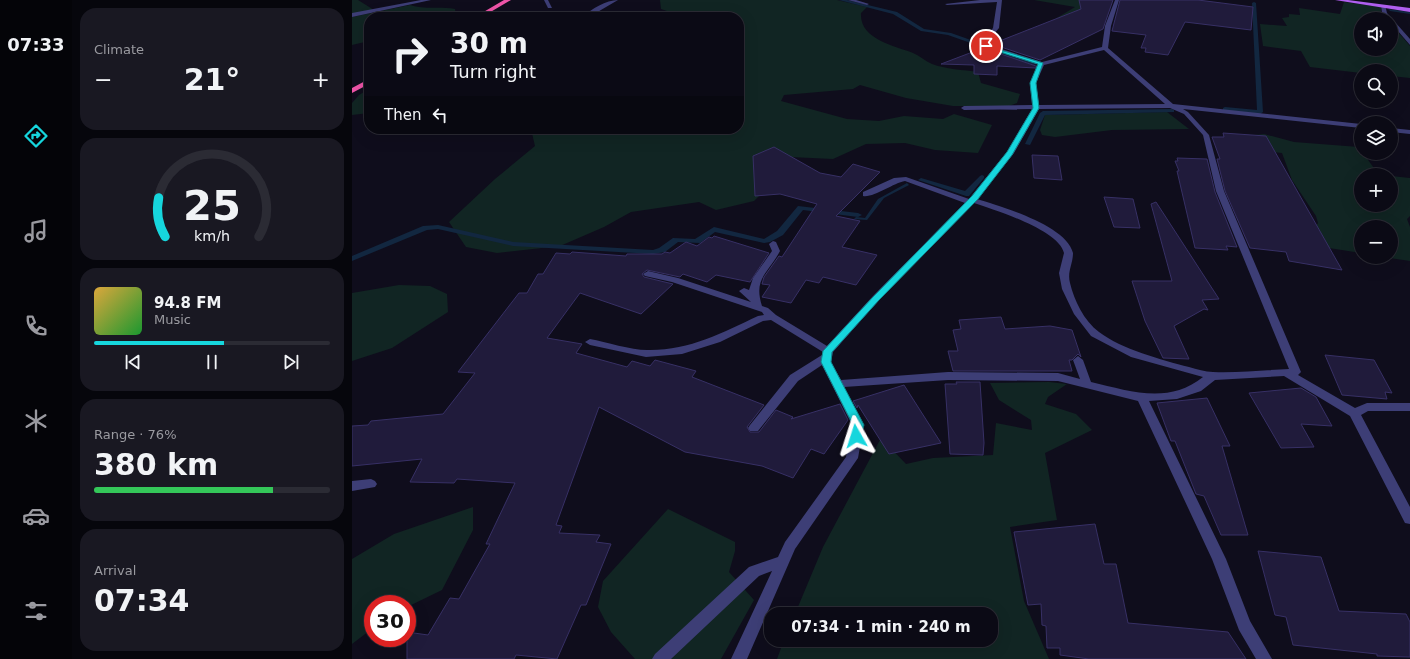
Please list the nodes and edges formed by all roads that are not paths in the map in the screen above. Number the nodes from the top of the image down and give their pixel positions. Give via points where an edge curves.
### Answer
1 (429, 0) edge
2 (508, 0) edge
3 (546, 0) edge
4 (616, 0) edge
5 (850, 0) edge
6 (1000, 0) edge
7 (1116, 0) edge
8 (1337, 0) edge
9 (1365, 2) edge
10 (867, 4) dead end
11 (947, 4) dead end
12 (1383, 6) junction
13 (550, 7) dead end
14 (1410, 10) edge
15 (367, 12) edge
16 (487, 12) edge
17 (595, 12) edge
18 (1385, 12) edge
19 (364, 13) edge
20 (352, 15) edge
21 (1398, 29) edge
22 (1410, 43) edge
23 (1105, 48) junction
24 (1042, 64) junction
25 (364, 84) edge
26 (352, 91) edge
27 (1171, 106) junction
28 (964, 108) dead end
29 (1036, 108) junction
30 (1354, 125) edge
31 (1398, 131) edge
32 (1410, 132) edge
33 (866, 194) dead end
34 (972, 201) junction
35 (773, 244) dead end
36 (648, 274) dead end
37 (744, 291) dead end
38 (757, 304) junction
39 (773, 317) junction
40 (590, 342) dead end
41 (827, 354) junction
42 (1078, 360) dead end
43 (1286, 374) junction
44 (1212, 376) junction
45 (837, 384) junction
46 (1087, 384) junction
47 (1142, 398) junction
48 (1410, 407) edge
49 (1354, 413) junction
50 (754, 428) dead end
51 (371, 484) dead end
52 (352, 486) edge
53 (1410, 519) edge
54 (782, 562) junction
55 (660, 659) edge
56 (740, 659) edge
57 (1264, 659) edge

1 - 15 street
2 - 16 highway
3 - 13 street
4 - 17 street via 606,3
5 - 10 street
6 - 11 street
6 - 24 street via 996,28 985,41 986,46
7 - 23 street
8 - 9 main road
9 - 12 main road
12 - 14 main road
12 - 18 street
19 - 20 street
21 - 22 street
23 - 24 street
23 - 27 street
24 - 29 street via 1033,83
25 - 26 highway
27 - 29 street
27 - 30 street
27 - 43 street via 1186,113 1206,135 1220,191 1296,372
28 - 29 street
29 - 34 street via 1010,153
31 - 32 street
33 - 34 street via 897,180 906,179
34 - 41 street via 876,298
34 - 44 street via 1004,209 1054,234 1062,241 1068,249 1064,285 1072,304 1095,334 1129,352
35 - 38 street via 776,251 754,286
36 - 38 street
37 - 38 street
38 - 39 street
39 - 40 street via 762,318 716,340 669,353 646,354
39 - 41 street
41 - 45 street via 826,362
41 - 50 street via 794,378
42 - 46 street
43 - 44 street via 1248,373
43 - 49 street
44 - 47 street via 1197,388 1173,396
45 - 46 street via 948,376 1058,377
45 - 54 street via 858,425 852,458 790,546
46 - 47 street
47 - 57 street via 1220,560 1244,625
48 - 49 street via 1366,407
49 - 53 street
51 - 52 street
54 - 55 street via 754,571
54 - 56 street

